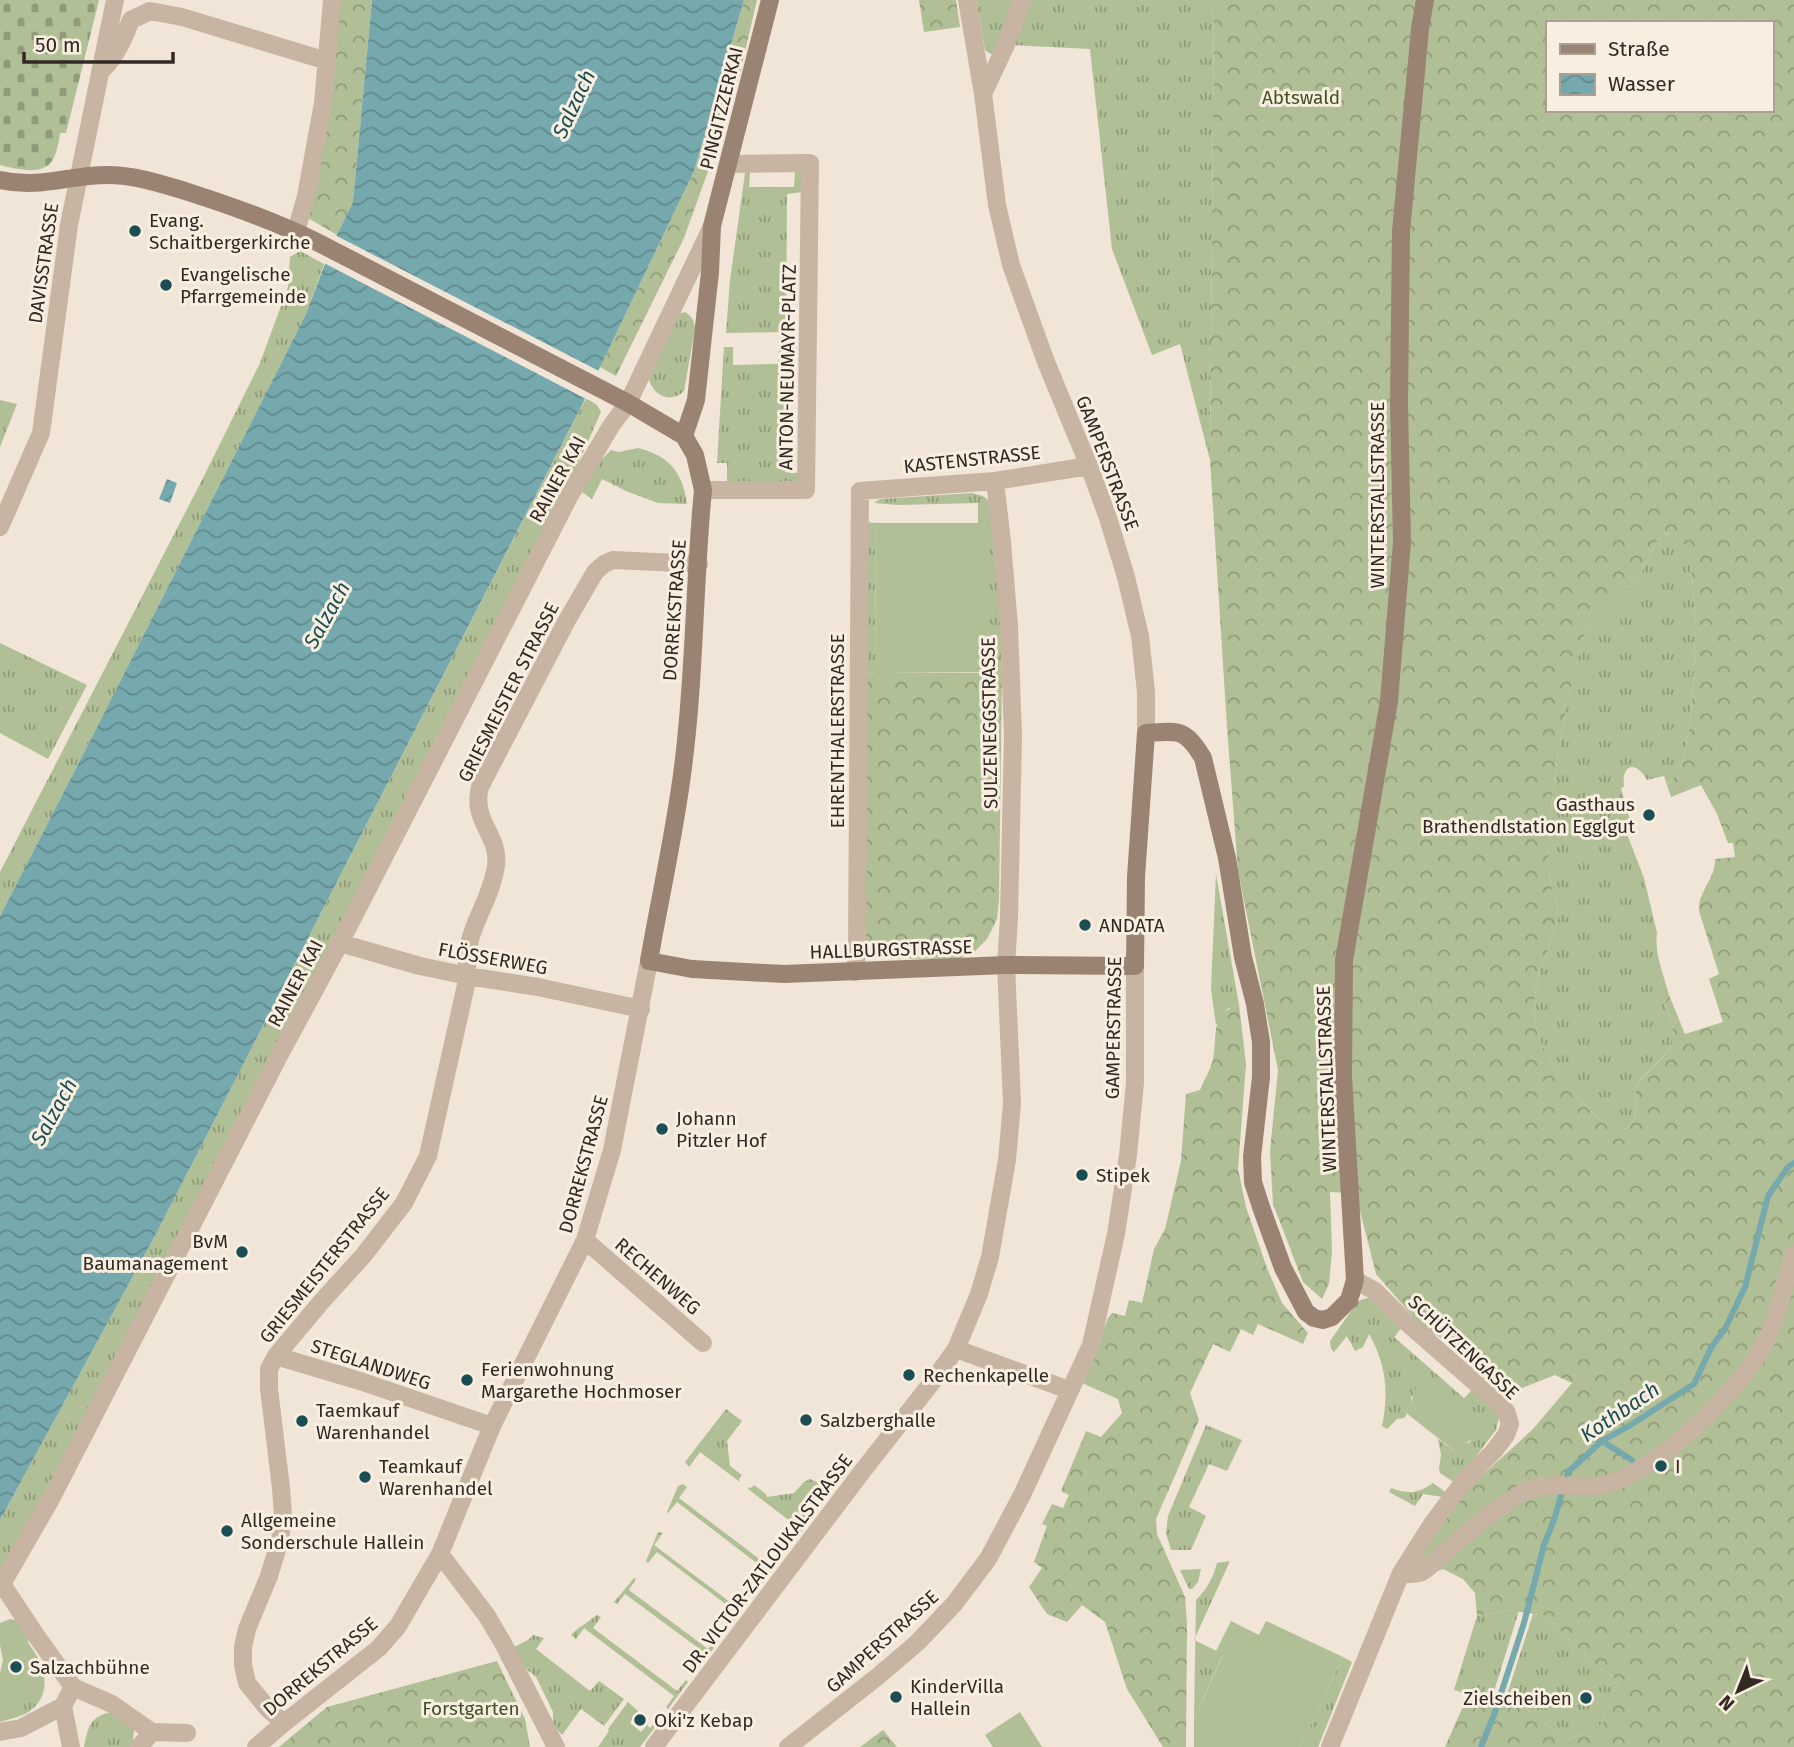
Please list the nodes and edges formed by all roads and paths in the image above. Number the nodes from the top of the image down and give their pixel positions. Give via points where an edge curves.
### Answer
1 (115, 0) edge
2 (332, 0) edge
3 (770, 0) edge
4 (967, 0) edge
5 (1022, 0) edge
6 (1425, 0) edge
7 (327, 61) junction
8 (99, 72) junction
9 (983, 94) junction
10 (729, 164) junction
11 (78, 178) junction
12 (0, 180) edge
13 (712, 226) junction
14 (296, 232) junction
15 (628, 403) junction
16 (684, 436) junction
17 (1089, 466) junction
18 (995, 481) junction
19 (703, 490) junction
20 (860, 491) joint
21 (0, 527) edge
22 (699, 564) junction
23 (1146, 733) junction
24 (340, 943) junction
25 (649, 961) junction
26 (1006, 965) junction
27 (1135, 966) junction
28 (855, 972) junction
29 (468, 976) junction
30 (641, 1009) junction
31 (585, 1240) junction
32 (1794, 1254) edge
33 (1355, 1280) junction
34 (704, 1343) dead end
35 (956, 1349) junction
36 (276, 1356) junction
37 (1069, 1390) junction
38 (492, 1426) junction
39 (440, 1554) junction
40 (1401, 1573) junction
41 (73, 1687) junction
42 (63, 1706) junction
43 (284, 1723) junction
44 (0, 1732) edge
45 (152, 1732) junction
46 (187, 1733) dead end
47 (71, 1747) edge
48 (139, 1747) edge
49 (256, 1747) edge
50 (556, 1747) edge
51 (654, 1747) edge
52 (788, 1747) edge
53 (1330, 1747) edge

1 - 8 street, DAVISSTRASSE
2 - 7 street
3 - 10 street, PINGITZZERKAI
4 - 9 street, GAMPERSTRASSE
5 - 9 street
6 - 33 street, WINTERSTALLSTRASSE via 1401,231 1402,542 1389,701 1344,960 1343,1077
7 - 8 street via 150,11 131,20 111,61
7 - 14 street via 323,103
8 - 11 street, DAVISSTRASSE
9 - 17 street, GAMPERSTRASSE via 997,205 1011,265
10 - 13 street, PINGITZZERKAI
10 - 19 street, ANTON-NEUMAYR-PLATZ via 810,163 806,490
11 - 12 street via 38,184
11 - 14 street via 141,177
11 - 21 street, DAVISSTRASSE via 41,433
13 - 15 street
13 - 16 street via 696,400
14 - 15 street
15 - 16 street
15 - 24 street, RAINER KAI via 569,497
16 - 19 street via 695,455
17 - 18 street, KASTENSTRASSE
17 - 23 street, GAMPERSTRASSE via 1126,577 1140,636
18 - 20 street, KASTENSTRASSE
18 - 26 street, SULZENEGGSTRASSE via 1009,626 1013,736
19 - 22 street, DORREKSTRASSE
20 - 28 street, EHRENTHALERSTRASSE
22 - 25 street, DORREKSTRASSE via 683,767
22 - 29 street, GRIESMEISTER STRASSE via 613,560 595,572 566,622 480,787 477,800 496,850 496,864 491,890 469,940
23 - 27 street, GAMPERSTRASSE
23 - 33 street via 1186,736 1203,758 1227,858 1261,1042 1254,1182 1283,1268 1306,1312 1323,1320 1349,1300
24 - 29 street, FLÖSSERWEG
24 - 41 street, RAINER KAI via 51,1499 2,1584 14,1612
25 - 28 street, HALLBURGSTRASSE via 736,972
25 - 30 street, DORREKSTRASSE
26 - 27 street, HALLBURGSTRASSE
26 - 28 street, HALLBURGSTRASSE
26 - 35 street, DR. VICTOR-ZATLOUKALSTRASSE via 1012,1103 1007,1160 990,1257
27 - 37 street, GAMPERSTRASSE via 1135,1083 1116,1234 1091,1345
29 - 30 street, FLÖSSERWEG
29 - 36 street, GRIESMEISTERSTRASSE via 428,1156 404,1203
30 - 31 street, DORREKSTRASSE via 612,1150
31 - 34 street, RECHENWEG
31 - 38 street, DORREKSTRASSE
32 - 40 street via 1767,1338 1755,1359 1695,1428 1640,1469 1611,1483 1552,1484 1523,1492 1424,1570
33 - 40 street, SCHÜTZENGASSE via 1375,1291 1493,1398 1510,1424 1494,1451 1432,1524
35 - 37 street
35 - 51 street, DR. VICTOR-ZATLOUKALSTRASSE
36 - 38 street, STEGLANDWEG
36 - 43 street, GRIESMEISTERSTRASSE via 269,1369 269,1389 283,1516 269,1576 247,1629 243,1665 247,1684
37 - 52 street, GAMPERSTRASSE via 988,1559 954,1604 917,1643
38 - 39 street, DORREKSTRASSE
39 - 43 street, DORREKSTRASSE via 398,1626 379,1648
39 - 50 street via 487,1616
40 - 53 street, SCHÜTZENGASSE
41 - 42 street
41 - 45 street via 112,1704
42 - 44 street via 21,1728
42 - 47 street
43 - 49 street, DORREKSTRASSE
45 - 46 street
45 - 48 street

